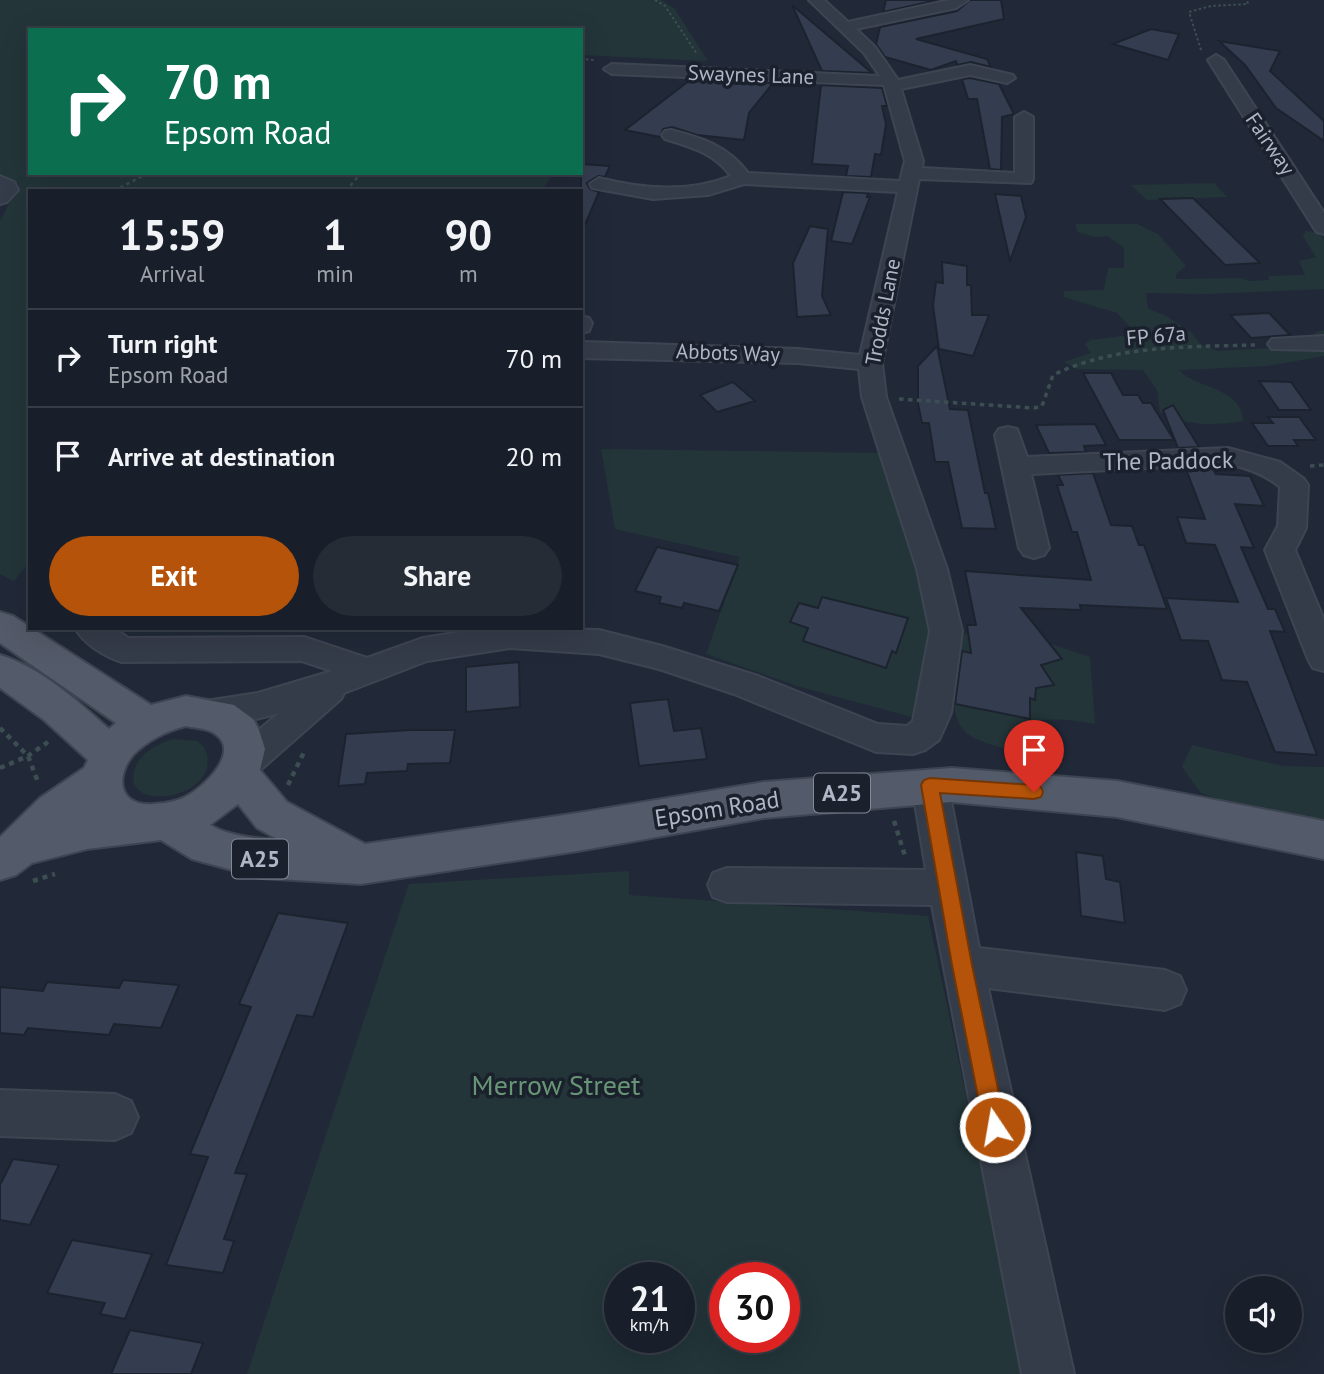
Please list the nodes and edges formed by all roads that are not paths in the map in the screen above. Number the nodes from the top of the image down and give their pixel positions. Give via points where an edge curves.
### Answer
1 (816, 0) edge
2 (961, 0) edge
3 (843, 27) junction
4 (1216, 60) road end
5 (608, 65) road end
6 (1007, 78) dead end
7 (892, 83) junction
8 (1024, 117) dead end
9 (671, 135) dead end
10 (742, 178) junction
11 (909, 180) junction
12 (0, 182) edge
13 (599, 184) dead end
14 (0, 198) edge
15 (1324, 229) edge
16 (583, 339) edge
17 (1324, 343) edge
18 (1280, 344) road end
19 (870, 363) junction
20 (1008, 435) dead end
21 (1016, 466) junction
22 (1034, 548) dead end
23 (0, 625) edge
24 (94, 630) edge
25 (315, 639) edge
26 (1324, 660) edge
27 (0, 669) edge
28 (352, 676) junction
29 (205, 712) junction
30 (147, 723) junction
31 (105, 767) junction
32 (242, 768) junction
33 (930, 785) junction
34 (154, 822) junction
35 (1324, 840) edge
36 (10, 854) edge
37 (360, 864) junction
38 (727, 885) dead end
39 (948, 888) junction
40 (962, 965) junction
41 (1165, 990) dead end
42 (0, 1113) edge
43 (115, 1117) dead end
44 (1048, 1374) edge

1 - 3 street, Trodds Lane
2 - 3 street
3 - 7 street, Trodds Lane via 870,50
4 - 15 street, Fairway
5 - 7 street, Swaynes Lane
6 - 7 street, Swaynes Lane via 970,70
7 - 11 street, Trodds Lane via 914,161
8 - 11 street via 1024,179
9 - 10 street via 718,150
10 - 11 street
10 - 13 street via 705,190 659,193 620,191
11 - 19 street, Trodds Lane
12 - 14 street via 8,190
16 - 19 street, Abbots Way
17 - 18 street
19 - 28 street, Trodds Lane via 874,397 932,569 946,631 934,713 927,730 913,740 876,738 746,685 599,642 510,636 424,650
20 - 21 street
21 - 22 street
21 - 26 street, The Paddock via 1228,456 1259,461 1278,470 1294,485 1295,509 1292,528 1280,550
23 - 30 main road
24 - 25 street via 122,650
25 - 28 street
27 - 31 main road via 75,723
28 - 29 street via 258,706
28 - 32 street
29 - 30 main road via 167,715
29 - 32 main road via 225,717 238,728 245,744
30 - 31 main road via 120,743
31 - 34 main road via 102,794 108,807 121,818
31 - 36 main road
32 - 34 main road via 228,790 210,805 190,816
32 - 37 main road, A25 via 272,815
33 - 35 main road, Epsom Road / A25 via 1117,799
33 - 37 main road, Epsom Road / A25 via 764,800
33 - 39 street
34 - 36 main road via 87,830
34 - 37 main road, Epsom Road / A25 via 207,846 261,859
38 - 39 street
39 - 40 street
40 - 41 street
40 - 44 street
42 - 43 street

